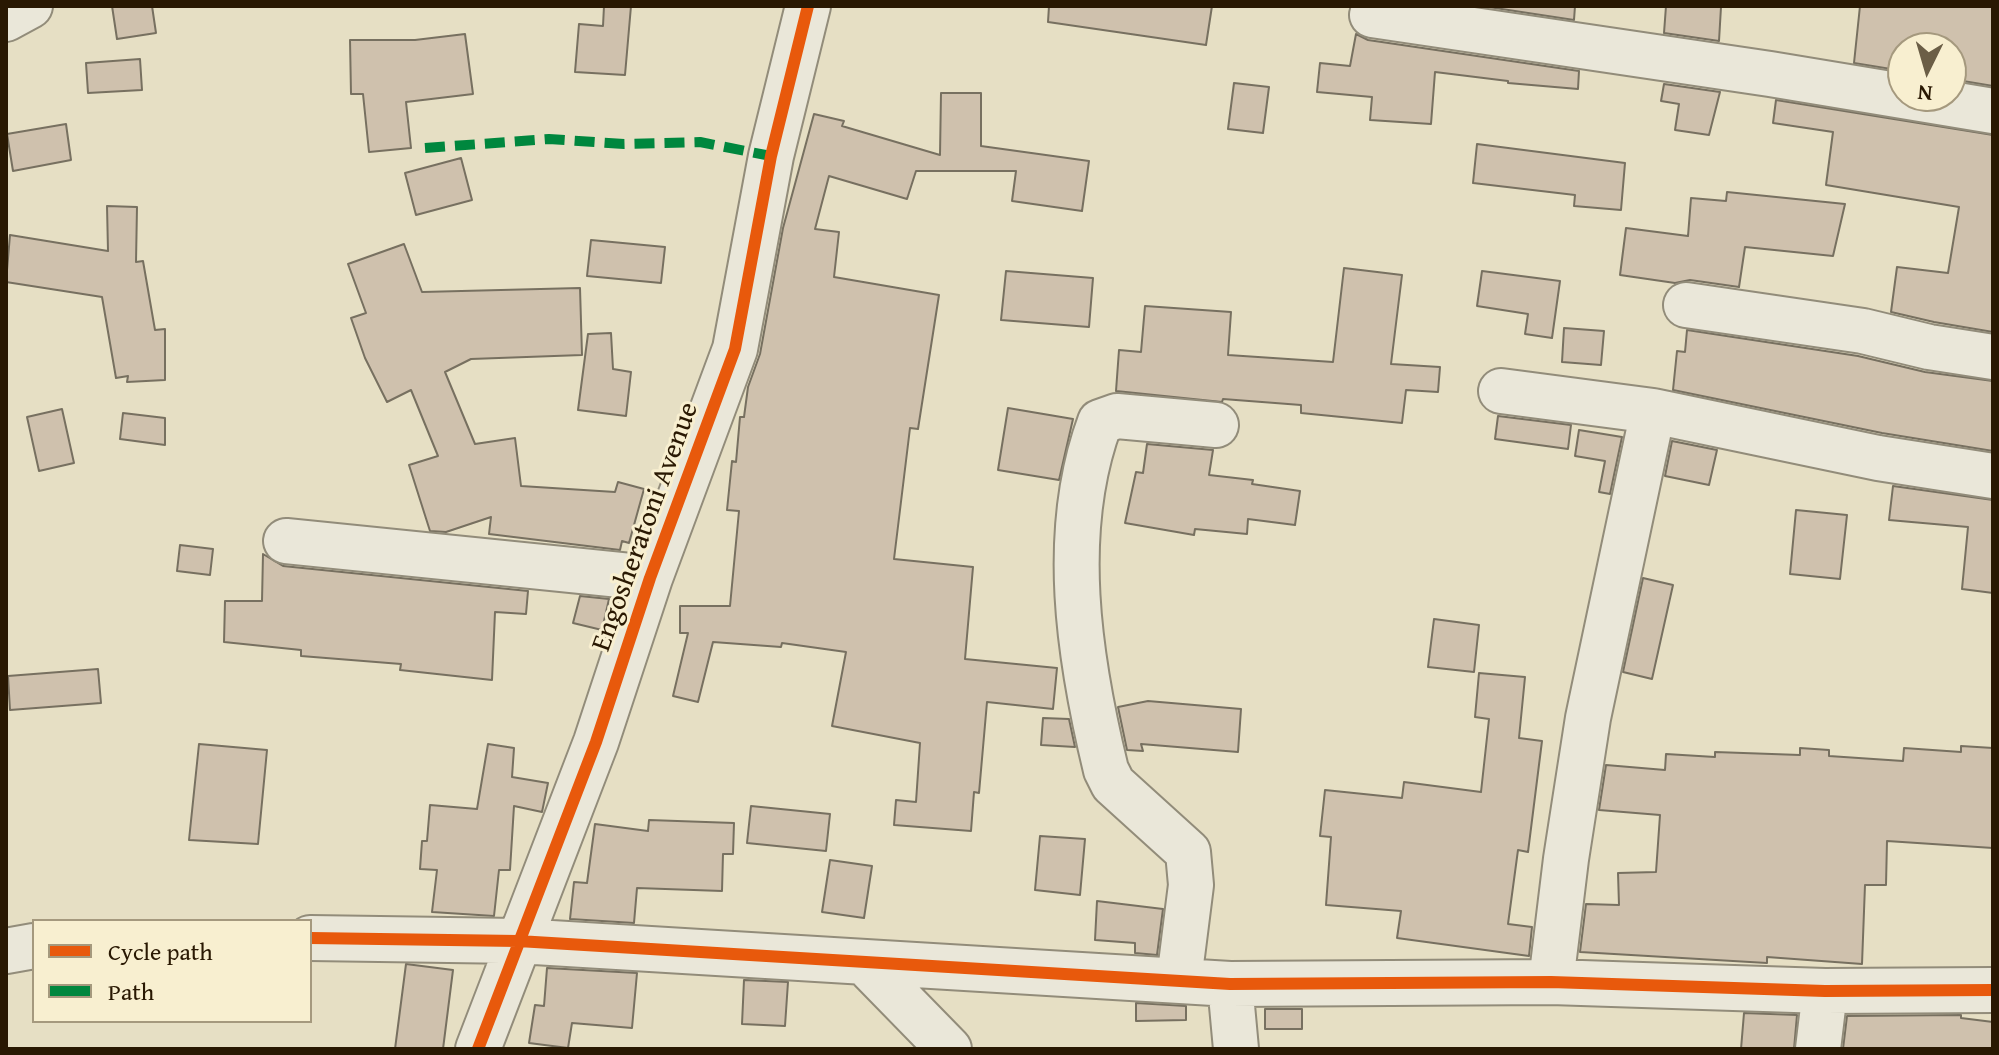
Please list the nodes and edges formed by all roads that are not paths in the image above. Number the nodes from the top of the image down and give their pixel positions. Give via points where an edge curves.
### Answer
1 (30, 6) edge
2 (808, 6) edge
3 (1372, 15) dead end
4 (6, 19) edge
5 (1993, 111) edge
6 (1686, 305) dead end
7 (1993, 357) edge
8 (1501, 391) dead end
9 (1653, 411) junction
10 (1216, 425) dead end
11 (1993, 476) edge
12 (286, 541) dead end
13 (650, 578) junction
14 (312, 938) edge
15 (518, 941) junction
16 (32, 946) edge
17 (6, 951) edge
18 (864, 962) junction
19 (1179, 980) junction
20 (1551, 982) junction
21 (1230, 984) junction
22 (1993, 990) edge
23 (1825, 991) junction
24 (478, 1049) edge
25 (949, 1049) edge
26 (1236, 1049) edge
27 (1818, 1049) edge

1 - 4 street
2 - 13 street, Engosheratoni Avenue via 771,156 735,349
3 - 5 street
6 - 7 street
8 - 9 street
9 - 11 street
9 - 20 street via 1588,718
10 - 19 street via 1117,416 1100,422 1082,489 1076,573 1081,643 1106,770 1113,784 1188,852 1191,885
12 - 13 street
13 - 15 street, Engosheratoni Avenue via 596,742
14 - 15 street
15 - 18 street
15 - 24 street, Engosheratoni Avenue
16 - 17 street
18 - 19 street
18 - 25 street
19 - 21 street
20 - 21 street
20 - 23 street
21 - 26 street
22 - 23 street
23 - 27 street

